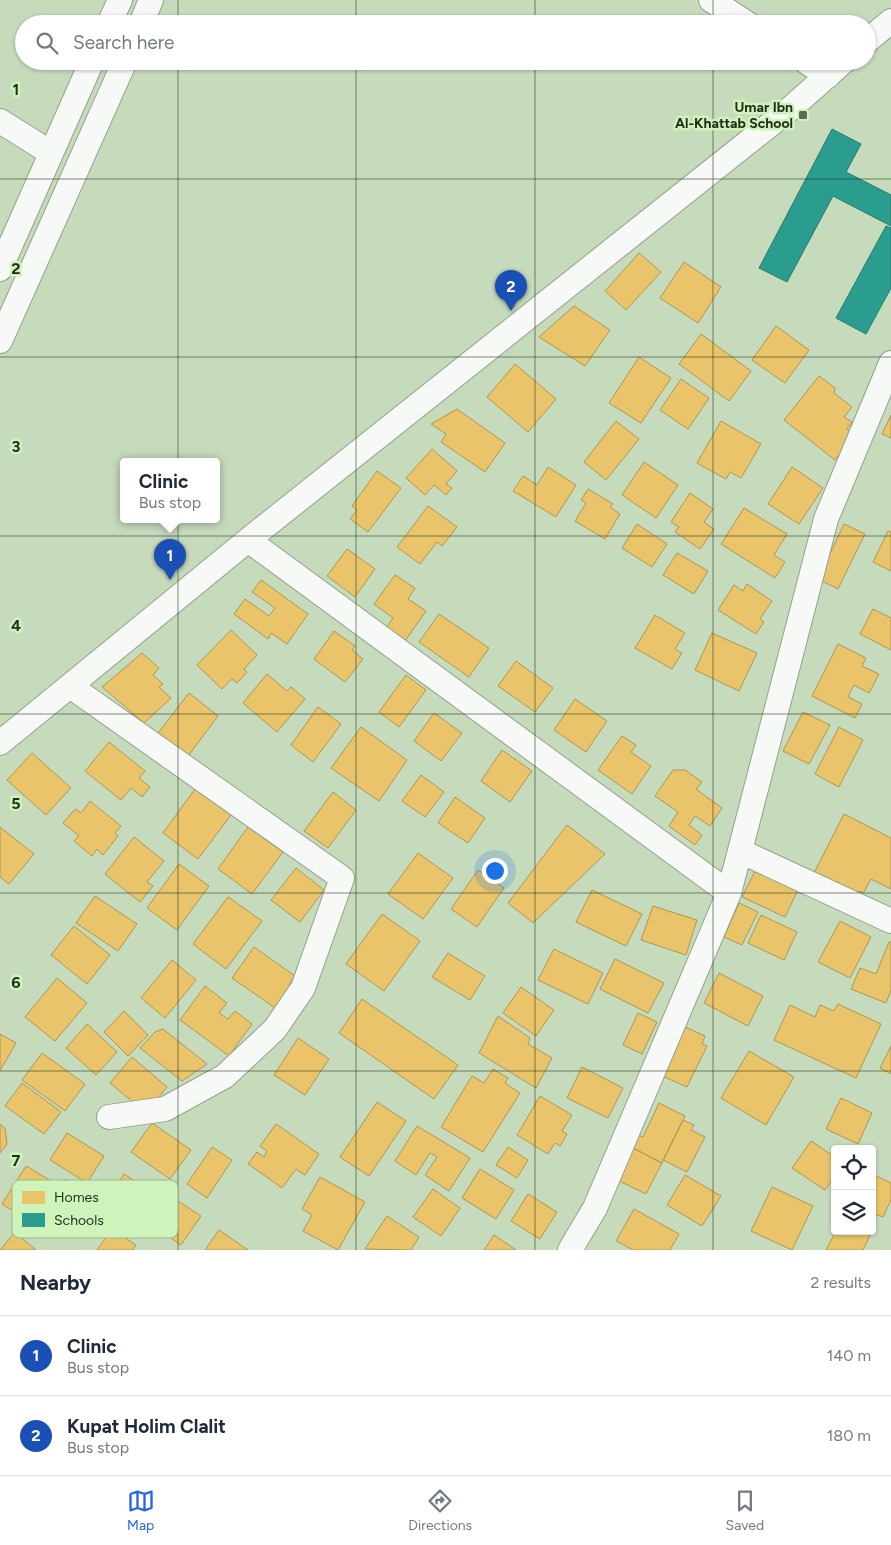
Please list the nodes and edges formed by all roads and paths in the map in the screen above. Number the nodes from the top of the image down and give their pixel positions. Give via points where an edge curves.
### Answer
1 (120, 0) edge
2 (152, 0) edge
3 (711, 0) edge
4 (113, 15) edge
5 (145, 15) edge
6 (734, 15) edge
7 (891, 21) edge
8 (876, 34) edge
9 (88, 70) edge
10 (121, 70) edge
11 (834, 70) edge
12 (0, 121) edge
13 (51, 153) junction
14 (0, 269) edge
15 (0, 341) edge
16 (891, 363) edge
17 (248, 540) junction
18 (70, 686) junction
19 (0, 743) edge
20 (740, 851) junction
21 (729, 893) junction
22 (891, 921) edge
23 (109, 1117) dead end
24 (570, 1250) edge

1 - 4 street
2 - 5 street
3 - 6 street
7 - 8 street
9 - 13 street
10 - 15 street
11 - 17 street via 784,114
12 - 13 street
13 - 14 street
16 - 20 street via 826,519
17 - 18 street
17 - 21 street
18 - 19 street
18 - 23 street via 342,878 303,988 275,1029 225,1076 165,1109
20 - 21 street
20 - 22 street
21 - 24 street via 596,1208

